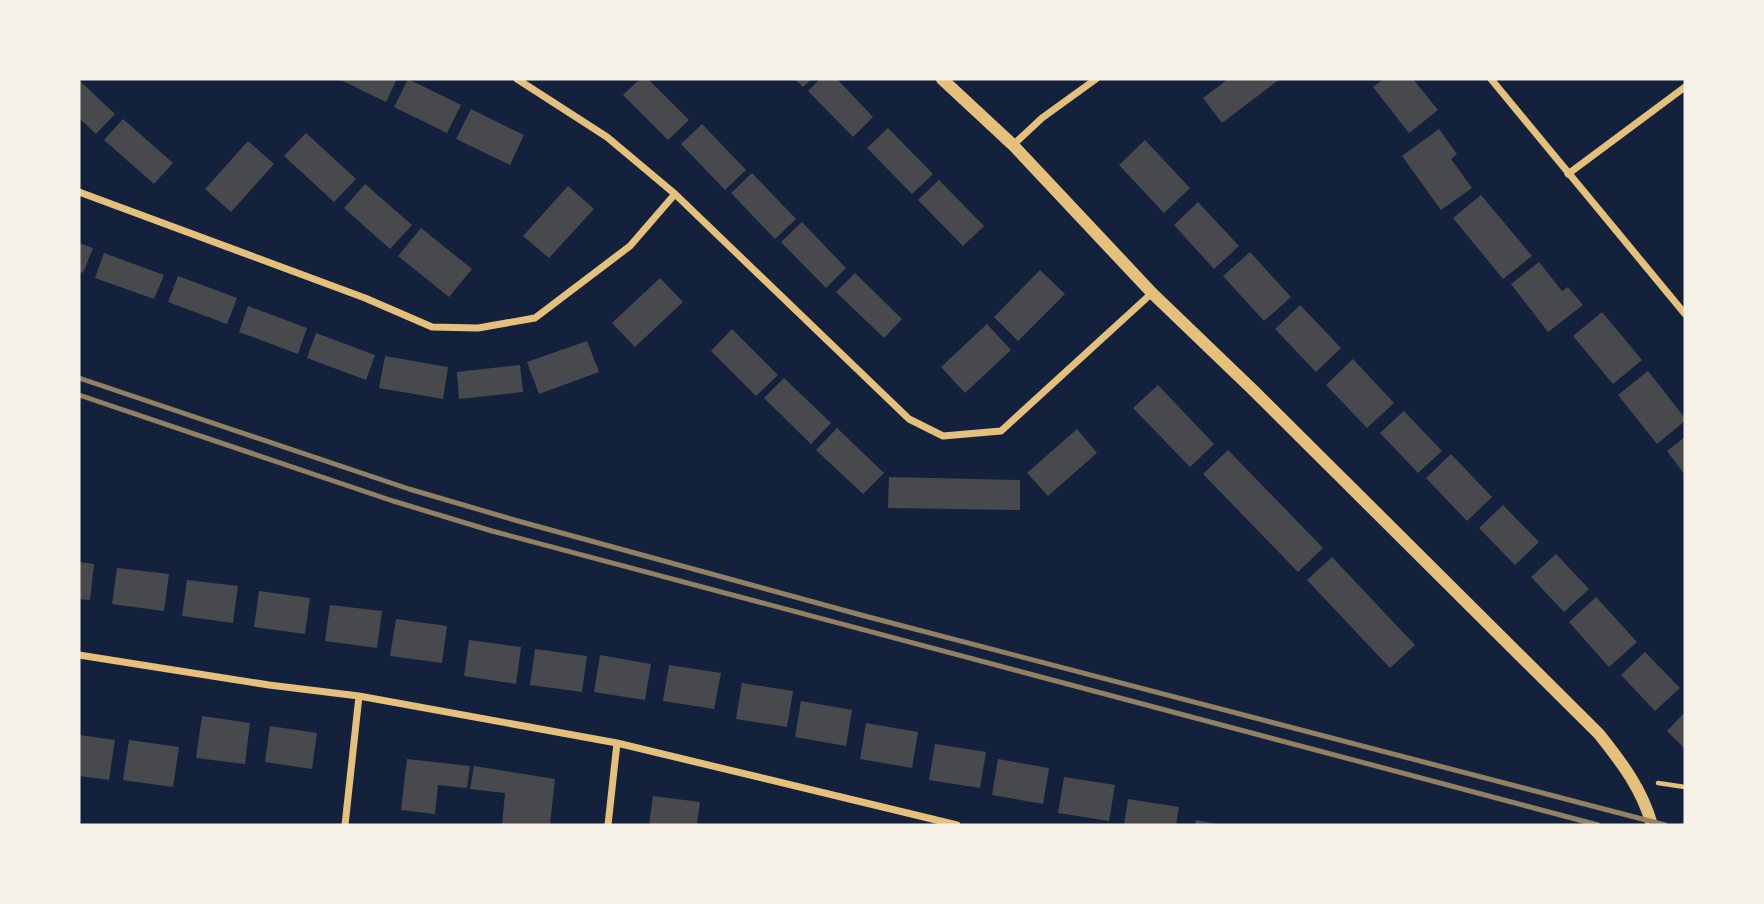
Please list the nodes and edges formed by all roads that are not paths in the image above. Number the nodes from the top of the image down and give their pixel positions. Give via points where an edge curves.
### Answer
1 (517, 79) edge
2 (942, 79) edge
3 (1096, 79) edge
4 (1491, 79) edge
5 (1685, 87) edge
6 (1013, 145) junction
7 (1568, 174) junction
8 (79, 192) edge
9 (675, 194) junction
10 (1153, 293) junction
11 (1685, 314) edge
12 (79, 655) edge
13 (359, 696) junction
14 (617, 743) junction
15 (345, 825) edge
16 (608, 825) edge
17 (957, 825) edge
18 (1652, 825) edge

1 - 9 street via 607,137
2 - 6 street
3 - 6 street
4 - 7 street
5 - 7 street
6 - 10 street
7 - 11 street
8 - 9 street via 432,327 478,328 536,318 630,246
9 - 10 street via 909,419 943,436 1001,431
10 - 18 street via 1599,734 1634,780
12 - 13 street
13 - 14 street
13 - 15 street
14 - 16 street
14 - 17 street

